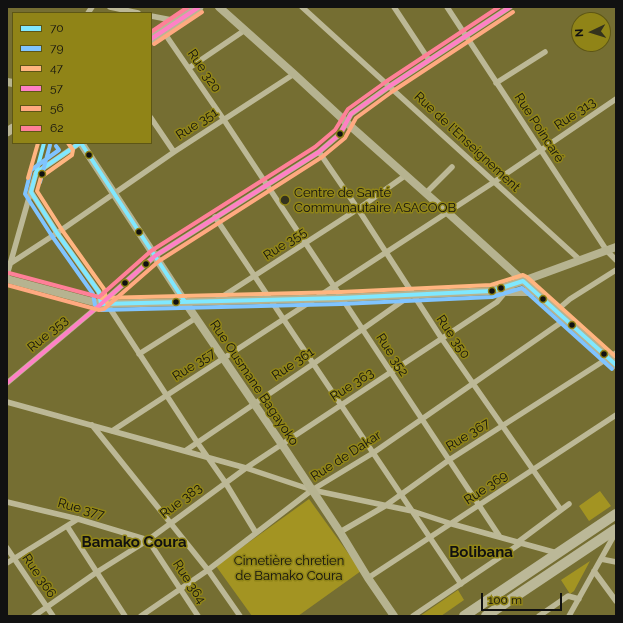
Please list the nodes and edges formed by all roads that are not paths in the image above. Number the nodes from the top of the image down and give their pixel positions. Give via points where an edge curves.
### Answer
1 (110, 7) edge
2 (199, 7) edge
3 (219, 7) edge
4 (302, 7) edge
5 (394, 7) edge
6 (447, 7) edge
7 (510, 7) edge
8 (133, 12) edge
9 (152, 16) edge
10 (177, 22) junction
11 (245, 30) junction
12 (163, 31) junction
13 (466, 36) junction
14 (152, 38) edge
15 (545, 52) dead end
16 (429, 60) junction
17 (189, 68) junction
18 (294, 74) junction
19 (496, 83) junction
20 (390, 86) junction
21 (616, 99) edge
22 (152, 119) edge
23 (224, 120) junction
24 (346, 123) junction
25 (80, 144) edge
26 (82, 144) edge
27 (541, 151) junction
28 (174, 152) junction
29 (319, 152) junction
30 (452, 168) dead end
31 (406, 175) junction
32 (494, 182) junction
33 (267, 184) junction
34 (31, 192) junction
35 (426, 193) junction
36 (114, 194) junction
37 (358, 209) junction
38 (447, 212) junction
39 (215, 217) junction
40 (57, 233) junction
41 (306, 243) junction
42 (616, 247) edge
43 (607, 251) junction
44 (386, 252) junction
45 (155, 256) junction
46 (580, 260) junction
47 (616, 260) edge
48 (10, 263) junction
49 (616, 270) edge
50 (7, 275) edge
51 (255, 276) junction
52 (7, 279) edge
53 (523, 281) junction
54 (510, 285) junction
55 (334, 287) junction
56 (492, 291) junction
57 (505, 292) junction
58 (535, 292) junction
59 (412, 294) junction
60 (318, 297) junction
61 (342, 298) junction
62 (270, 299) junction
63 (217, 300) junction
64 (185, 302) junction
65 (104, 304) junction
66 (556, 310) junction
67 (196, 318) junction
68 (284, 320) junction
69 (566, 320) junction
70 (362, 329) junction
71 (442, 339) junction
72 (616, 353) edge
73 (140, 354) junction
74 (608, 357) junction
75 (224, 359) junction
76 (313, 364) junction
77 (616, 364) edge
78 (391, 373) junction
79 (7, 383) edge
80 (472, 384) junction
81 (167, 395) junction
82 (7, 402) edge
83 (254, 404) junction
84 (341, 405) junction
85 (616, 415) edge
86 (422, 419) junction
87 (92, 425) junction
88 (502, 427) junction
89 (112, 431) junction
90 (197, 442) junction
91 (282, 444) junction
92 (185, 451) junction
93 (373, 453) junction
94 (207, 457) junction
95 (449, 460) junction
96 (246, 468) junction
97 (533, 470) junction
98 (225, 482) junction
99 (312, 490) junction
100 (401, 495) junction
101 (7, 502) edge
102 (570, 504) dead end
103 (386, 506) junction
104 (479, 506) junction
105 (561, 510) junction
106 (412, 511) junction
107 (616, 514) edge
108 (78, 519) junction
109 (171, 523) junction
110 (452, 524) junction
111 (67, 526) junction
112 (616, 529) edge
113 (340, 532) junction
114 (616, 532) edge
115 (256, 533) junction
116 (500, 537) junction
117 (430, 538) junction
118 (148, 540) junction
119 (520, 543) junction
120 (7, 548) edge
121 (557, 553) junction
122 (14, 558) junction
123 (601, 559) junction
124 (616, 562) edge
125 (7, 563) edge
126 (208, 570) junction
127 (594, 571) junction
128 (97, 572) junction
129 (368, 578) junction
130 (460, 584) junction
131 (181, 590) junction
132 (579, 599) junction
133 (616, 601) edge
134 (47, 607) junction
135 (34, 616) edge
136 (53, 616) edge
137 (125, 616) edge
138 (141, 616) edge
139 (198, 616) edge
140 (240, 616) edge
141 (394, 616) edge
142 (414, 616) edge
143 (464, 616) edge
144 (486, 616) edge
145 (539, 616) edge
146 (569, 616) edge

1 - 8 street
2 - 10 main road
3 - 11 main road
4 - 20 street, Rue de l'Enseignement
5 - 16 street
6 - 13 street, Rue Poincaré
7 - 13 street, Rue 353
9 - 10 street
10 - 12 main road
11 - 17 street
11 - 18 main road
12 - 14 main road
12 - 17 street, Rue 320
13 - 16 street, Rue 353
13 - 19 street, Rue Poincaré
15 - 19 street
16 - 20 street, Rue 353
17 - 23 street, Rue 320
18 - 23 street, Rue 351
18 - 24 main road
19 - 27 street, Rue Poincaré
20 - 24 street, Rue 353 via 351,114
20 - 32 street, Rue de l'Enseignement
21 - 27 street, Rue 313
22 - 28 street
23 - 28 street, Rue 351
23 - 33 street, Rue 320
24 - 29 street, Rue 353 via 340,134
24 - 31 main road
25 - 34 street via 36,173
26 - 36 main road, Rue Ousmane Bagayoko
27 - 32 street, Rue 313
27 - 43 street, Rue Poincaré
28 - 36 street, Rue 351
29 - 33 street, Rue 353
29 - 37 street, Rue 350
30 - 35 street
31 - 35 main road
31 - 37 street, Rue 355
32 - 38 street, Rue 313
32 - 46 street, Rue de l'Enseignement
33 - 39 street, Rue 353
33 - 41 street, Rue 352
34 - 40 street
34 - 48 street
35 - 38 main road
36 - 40 street, Rue 351
36 - 45 main road, Rue Ousmane Bagayoko
37 - 41 street, Rue 355
37 - 44 street, Rue 350
38 - 44 street, Rue 357
38 - 53 main road
39 - 45 street, Rue 353
39 - 51 street
40 - 48 street, Rue 351
40 - 65 street via 99,292
41 - 51 street, Rue 355
41 - 55 street, Rue 352
42 - 43 main road
43 - 46 main road
43 - 47 street, Rue Poincaré
44 - 55 street, Rue 357
44 - 59 street, Rue 350
45 - 64 main road, Rue Ousmane Bagayoko
45 - 65 street, Rue 353
46 - 53 main road
48 - 50 street
49 - 66 street
51 - 62 street
51 - 63 street, Rue 355
52 - 65 main road
53 - 54 main road
53 - 58 main road
54 - 56 main road
54 - 57 street, Rue 363
55 - 60 street, Rue 357
55 - 61 street, Rue 352
56 - 57 main road
56 - 59 main road
57 - 58 main road
57 - 71 street, Rue 363 via 497,302
58 - 66 main road
59 - 61 main road
59 - 70 street, Rue 361
59 - 71 street, Rue 350
60 - 61 main road
60 - 62 main road
60 - 68 street, Rue 357
61 - 70 street, Rue 352
62 - 63 main road
62 - 68 street
63 - 64 main road
64 - 65 main road
64 - 67 main road, Rue Ousmane Bagayoko
65 - 73 street
65 - 79 street, Rue 353
66 - 69 main road
67 - 73 street
67 - 75 main road, Rue Ousmane Bagayoko
68 - 75 street, Rue 357
68 - 76 street
69 - 74 main road
69 - 80 street, Rue de Dakar
70 - 76 street, Rue 361
70 - 78 street, Rue 352
71 - 78 street, Rue 363
71 - 80 street, Rue 350
72 - 74 street, Rue 367
73 - 81 street
74 - 77 main road
74 - 88 street, Rue 367
75 - 81 street, Rue 357
75 - 83 main road, Rue Ousmane Bagayoko
76 - 83 street, Rue 361
76 - 84 street
78 - 84 street, Rue 363
78 - 86 street, Rue 352
80 - 86 street, Rue de Dakar
80 - 88 street, Rue 350
81 - 89 street, Rue 357
81 - 90 street
82 - 87 street
83 - 90 street, Rue 361
83 - 91 main road, Rue Ousmane Bagayoko
84 - 91 street, Rue 363
84 - 93 street
85 - 97 street, Rue 369
86 - 93 street, Rue de Dakar
86 - 95 street, Rue 352
87 - 89 street
87 - 109 street
88 - 95 street, Rue 367
88 - 97 street, Rue 350
89 - 92 street
90 - 92 street, Rue 361
90 - 94 street
91 - 96 street, Rue 383
91 - 99 main road, Rue Ousmane Bagayoko
92 - 94 street
93 - 99 street, Rue de Dakar
93 - 100 street
94 - 96 street
94 - 98 street
95 - 100 street, Rue 367
95 - 104 street, Rue 352
96 - 98 street, Rue 383
96 - 99 street
97 - 104 street, Rue 369
97 - 105 street, Rue 350
98 - 109 street, Rue 383
98 - 115 street
99 - 103 street
99 - 113 main road, Rue Ousmane Bagayoko
99 - 115 street, Rue de Dakar
100 - 103 street, Rue 367
100 - 106 street
101 - 108 street, Rue 377
102 - 105 street
103 - 106 street
103 - 113 street, Rue 367
104 - 110 street, Rue 369
104 - 116 street, Rue 352
105 - 119 street
106 - 110 street
106 - 117 street
107 - 121 highway
108 - 111 street
108 - 118 street, Rue 377
109 - 118 street, Rue 383
109 - 126 street
110 - 116 street
110 - 117 street, Rue 369
111 - 122 street
111 - 128 street
112 - 144 highway
113 - 129 main road, Rue Ousmane Bagayoko
114 - 123 street
115 - 126 street, Rue de Dakar
116 - 119 street
117 - 129 street, Rue 369
117 - 130 street
118 - 128 street, Rue 383
118 - 131 street, Rue 364
119 - 121 street
119 - 130 street
120 - 122 street, Rue 366
121 - 143 highway
122 - 125 street
122 - 134 street, Rue 366
123 - 124 street
123 - 127 street
126 - 131 street, Rue de Dakar
126 - 140 street
127 - 132 street
127 - 133 street
128 - 134 street, Rue 383
128 - 137 street
129 - 141 main road, Rue Ousmane Bagayoko
130 - 142 street
131 - 138 street, Rue de Dakar
131 - 139 street, Rue 364
132 - 145 street via 568,596
132 - 146 street
134 - 135 street, Rue 383
134 - 136 street, Rue 366

